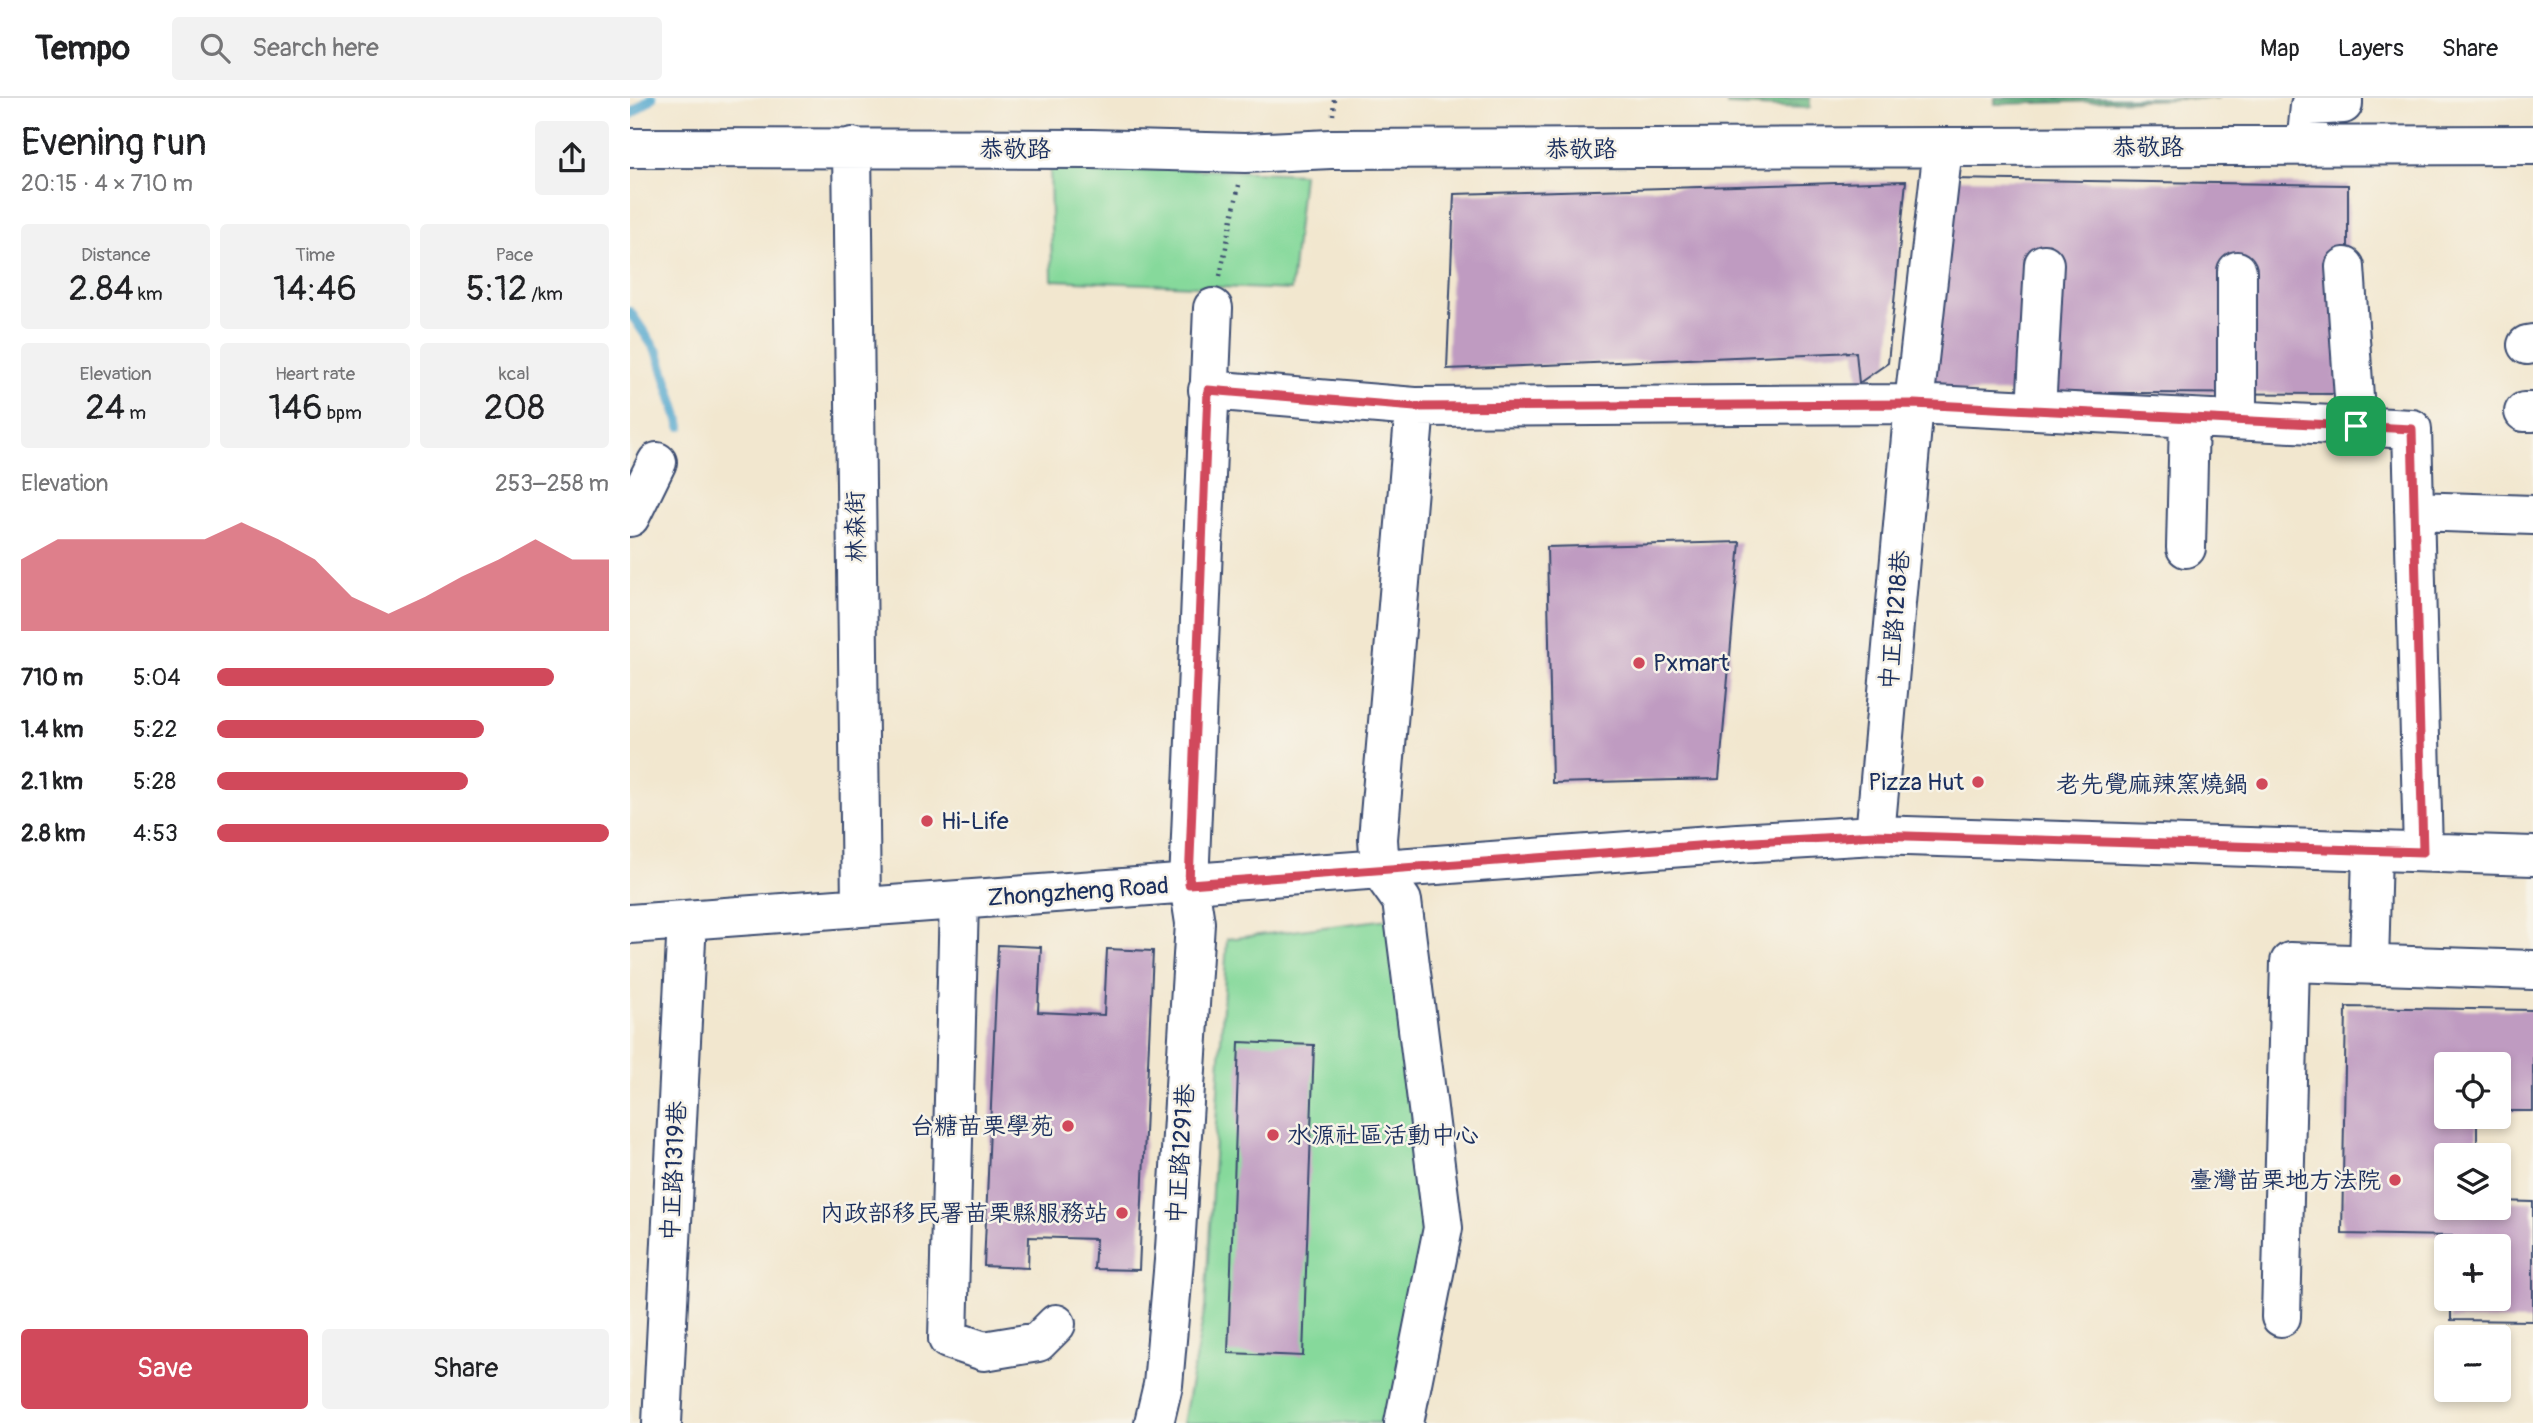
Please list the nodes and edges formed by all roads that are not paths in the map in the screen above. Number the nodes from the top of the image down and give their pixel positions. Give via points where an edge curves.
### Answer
1 (2343, 98) edge
2 (2533, 145) edge
3 (2306, 146) junction
4 (852, 147) junction
5 (1943, 147) junction
6 (630, 148) edge
7 (2044, 264) dead end
8 (2345, 267) dead end
9 (2238, 271) dead end
10 (1213, 308) road end
11 (1208, 390) junction
12 (1914, 404) junction
13 (1415, 407) junction
14 (2036, 410) junction
15 (2189, 418) junction
16 (2237, 420) junction
17 (2356, 426) junction
18 (657, 462) dead end
19 (2414, 511) junction
20 (2533, 515) edge
21 (630, 517) edge
22 (2186, 548) dead end
23 (1875, 835) junction
24 (2372, 851) junction
25 (2423, 852) junction
26 (2533, 856) edge
27 (1380, 870) junction
28 (1189, 884) junction
29 (959, 900) junction
30 (861, 907) junction
31 (687, 920) junction
32 (630, 924) edge
33 (2369, 964) junction
34 (2533, 970) edge
35 (2281, 1317) dead end
36 (1056, 1324) dead end
37 (662, 1423) edge
38 (1154, 1423) edge
39 (1404, 1423) edge

1 - 3 street via 2343,104 2310,106
2 - 3 street, 恭敬路
3 - 5 street, 恭敬路
4 - 5 street, 恭敬路 via 1245,153
4 - 6 street, 恭敬路
4 - 30 street, 林森街
5 - 12 street, 中正路1218巷
7 - 14 street
8 - 17 street
9 - 16 street
10 - 11 street, 中正路1291巷
11 - 13 street
11 - 28 street, 中正路1291巷
12 - 13 street
12 - 14 street
12 - 23 street, 中正路1218巷
13 - 27 street via 1378,839
14 - 15 street
15 - 16 street
15 - 22 street
16 - 17 street
17 - 19 street via 2412,429
18 - 21 street
19 - 20 street
19 - 25 street
23 - 24 street, Zhongzheng Road
23 - 27 street, Zhongzheng Road
24 - 25 street, Zhongzheng Road
24 - 33 street
25 - 26 street, Zhongzheng Road
27 - 28 street, Zhongzheng Road
27 - 39 street via 1402,901 1443,1228
28 - 29 street, Zhongzheng Road
28 - 38 street, 中正路1291巷 via 1195,923 1175,1249 1163,1385
29 - 30 street, Zhongzheng Road
29 - 36 street via 948,1339 984,1352 1038,1342
30 - 31 street, Zhongzheng Road
31 - 32 street, Zhongzheng Road
31 - 37 street, 中正路1319巷
33 - 34 street
33 - 35 street via 2290,962

